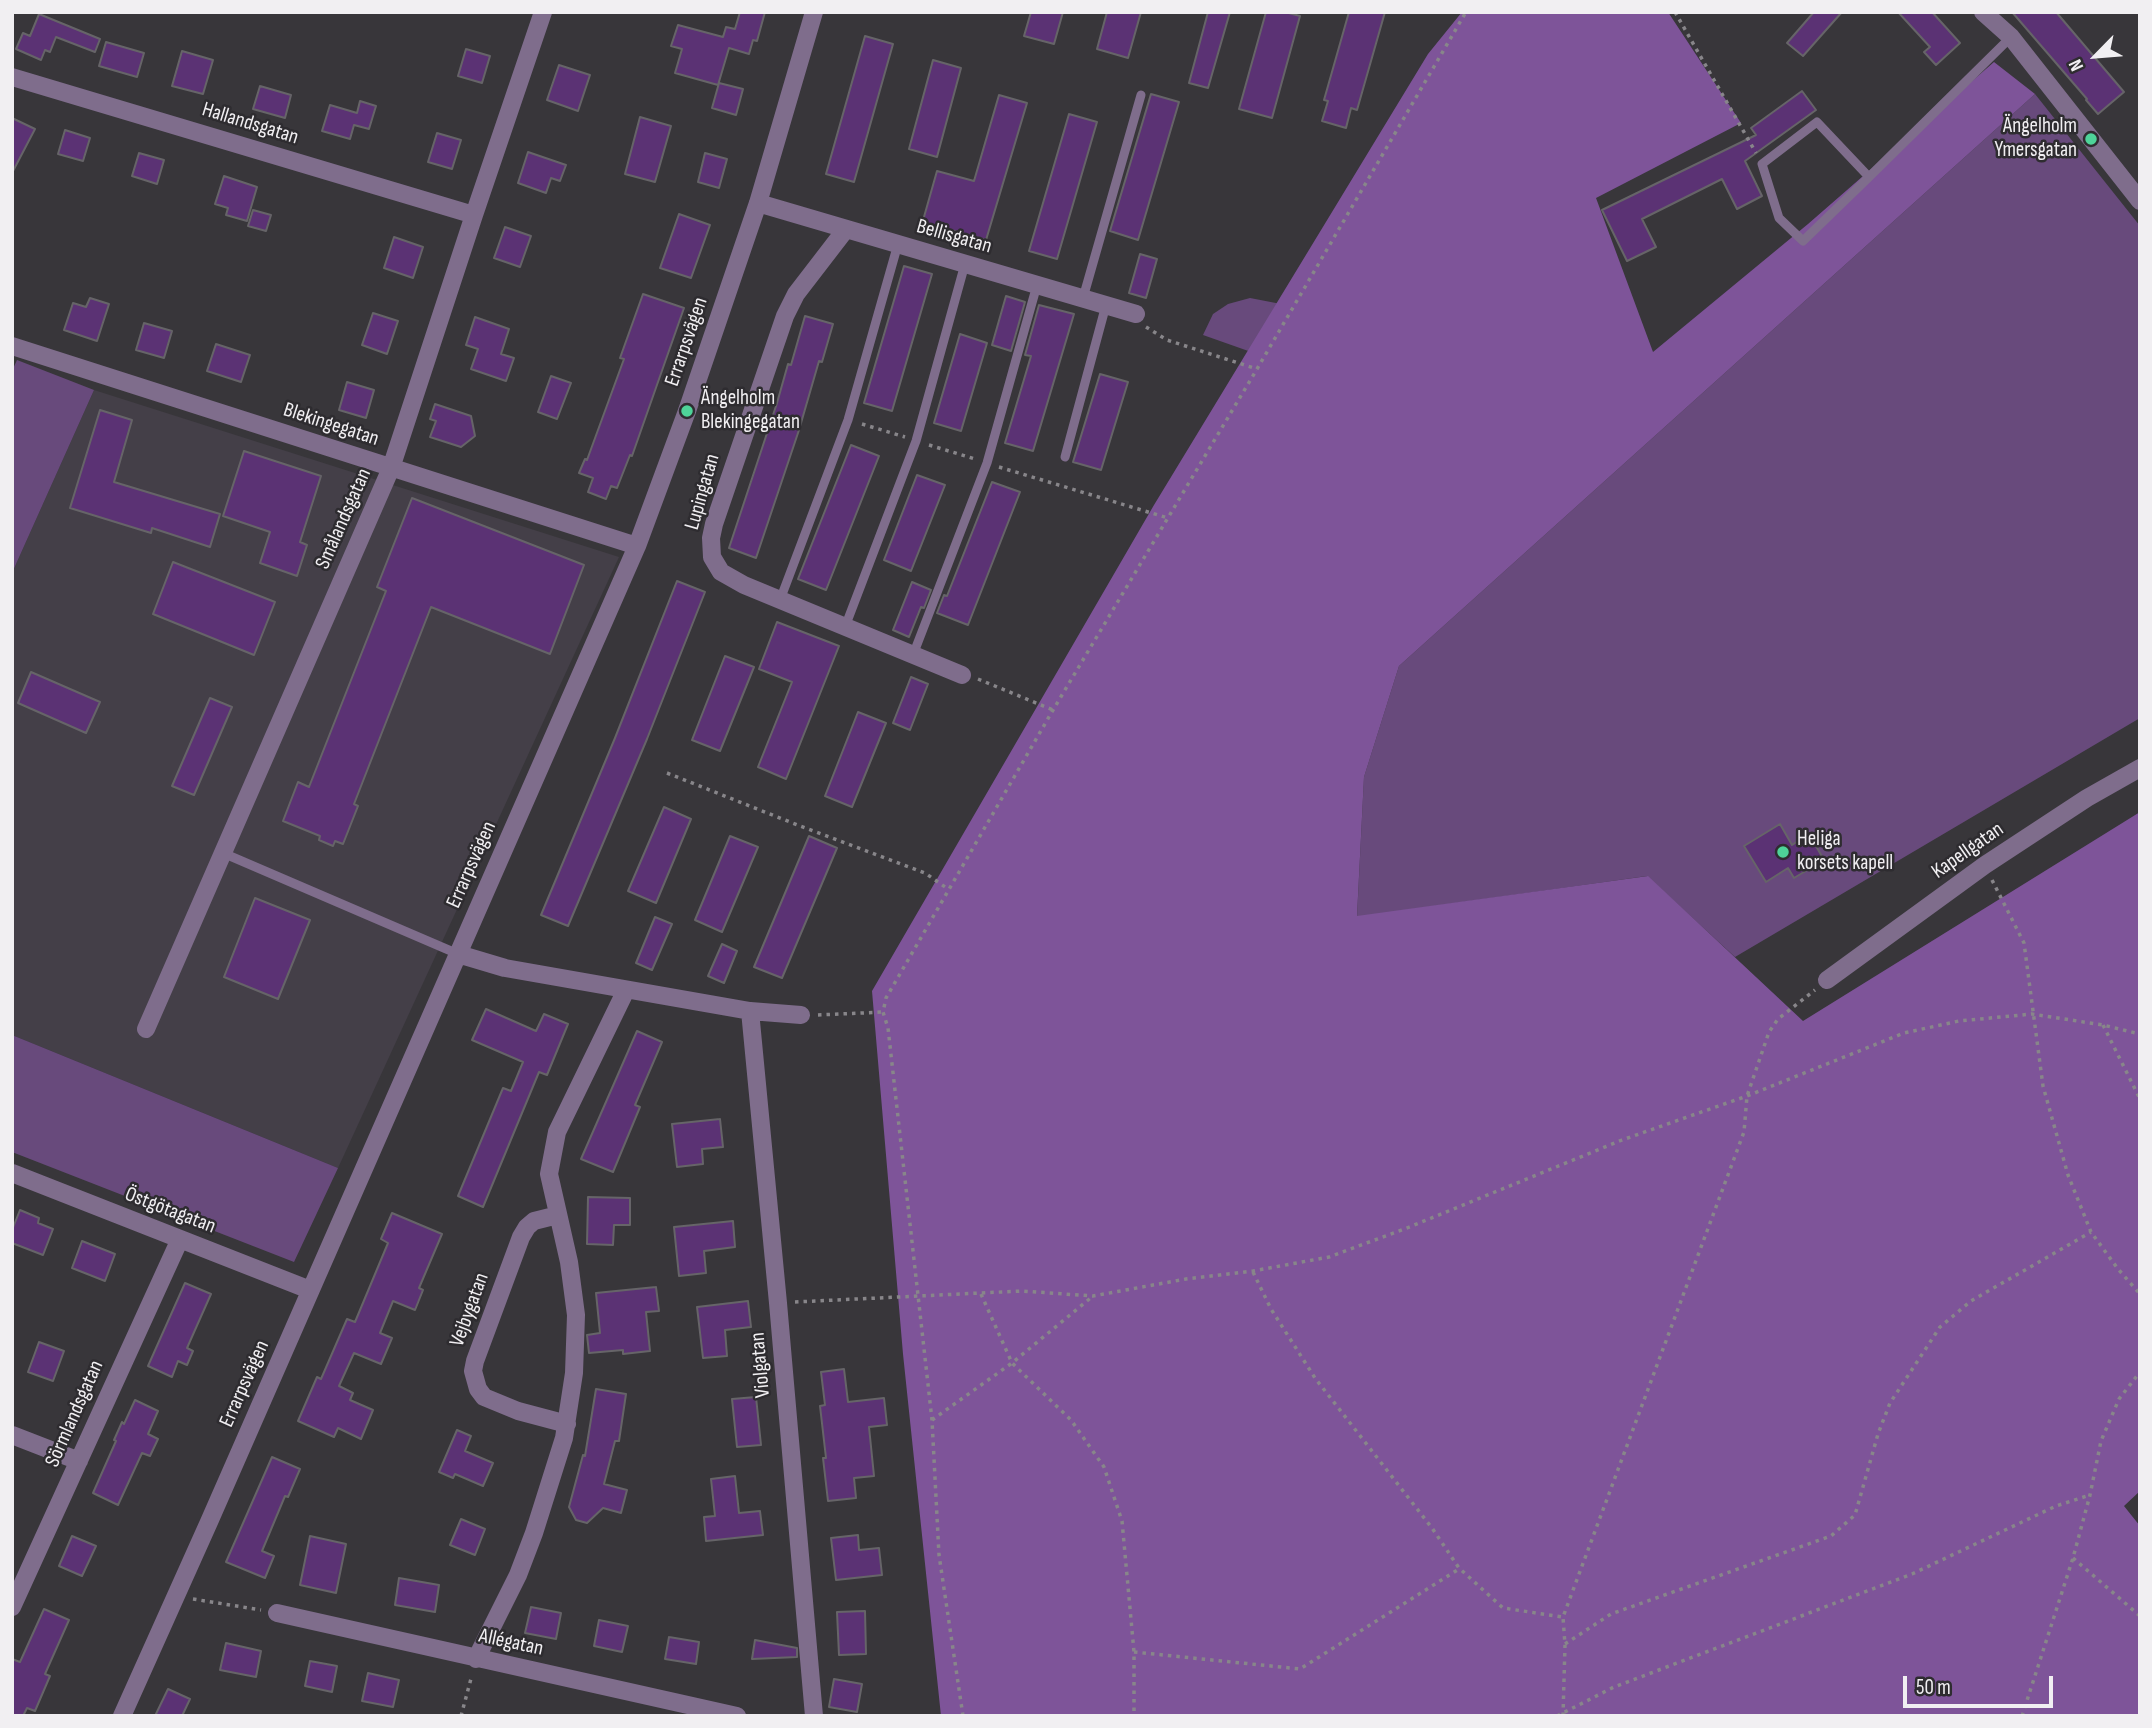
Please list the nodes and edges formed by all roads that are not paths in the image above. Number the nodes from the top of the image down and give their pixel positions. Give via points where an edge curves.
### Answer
1 (543, 12) edge
2 (814, 12) edge
3 (1983, 12) edge
4 (2011, 37) junction
5 (12, 77) edge
6 (1141, 95) dead end
7 (1869, 177) junction
8 (2138, 194) edge
9 (758, 203) junction
10 (474, 215) junction
11 (846, 229) junction
12 (898, 244) junction
13 (965, 264) junction
14 (1037, 285) junction
15 (1083, 298) junction
16 (1106, 305) junction
17 (1136, 314) road end
18 (12, 346) edge
19 (1065, 457) dead end
20 (391, 468) junction
21 (637, 546) junction
22 (780, 600) junction
23 (845, 627) junction
24 (913, 655) junction
25 (962, 675) road end
26 (2140, 768) edge
27 (223, 853) junction
28 (458, 954) junction
29 (1827, 980) road end
30 (626, 989) junction
31 (750, 1011) junction
32 (801, 1016) road end
33 (146, 1029) dead end
34 (12, 1173) edge
35 (558, 1215) junction
36 (180, 1239) junction
37 (310, 1290) junction
38 (567, 1424) junction
39 (12, 1435) edge
40 (79, 1461) junction
41 (12, 1607) edge
42 (277, 1613) road end
43 (476, 1659) junction
44 (122, 1716) edge
45 (737, 1716) edge
46 (814, 1716) edge

1 - 10 street, Smålandsgatan
2 - 9 street, Errarpsvägen
3 - 4 street
4 - 7 lane
4 - 8 street
5 - 10 street, Hallandsgatan
6 - 15 lane
7 - 7 lane via 1803,241 1779,218 1762,164 1817,121
9 - 11 street, Bellisgatan
9 - 21 street, Errarpsvägen
10 - 20 street, Smålandsgatan
11 - 12 street, Bellisgatan
11 - 22 street, Lupingatan via 790,303 714,524 712,557 721,572
12 - 13 street, Bellisgatan
12 - 22 lane via 848,419
13 - 14 street, Bellisgatan
13 - 23 lane via 916,441
14 - 15 street, Bellisgatan
14 - 24 lane via 987,463
15 - 16 street, Bellisgatan
16 - 17 street, Bellisgatan
16 - 19 lane
18 - 20 street, Blekingegatan
20 - 21 street, Blekingegatan
20 - 27 street, Smålandsgatan
21 - 28 street, Errarpsvägen
22 - 23 street, Lupingatan
23 - 24 street, Lupingatan
24 - 25 street, Lupingatan
26 - 29 street, Kapellgatan via 1985,865
27 - 28 lane
27 - 33 street, Smålandsgatan
28 - 30 street via 505,968
28 - 37 street, Errarpsvägen
30 - 31 street
30 - 35 street via 557,1132 550,1174
31 - 32 street
31 - 46 street, Violgatan
34 - 36 street, Östgötagatan
35 - 38 street via 576,1315
35 - 38 street, Vejbygatan via 534,1222 521,1237 473,1371 484,1397
36 - 37 street, Östgötagatan
36 - 40 street, Sörmlandsgatan
37 - 44 street, Errarpsvägen
38 - 43 street via 518,1575
39 - 40 street
40 - 41 street, Sörmlandsgatan
42 - 43 street, Allégatan
43 - 45 street, Allégatan

